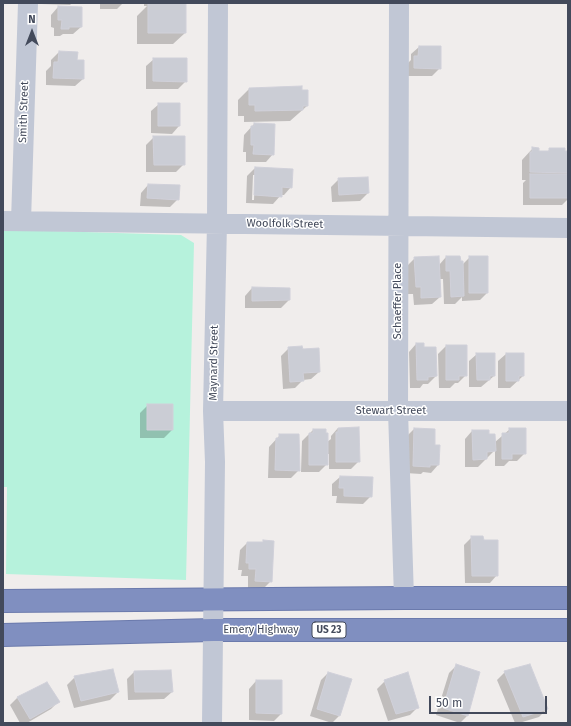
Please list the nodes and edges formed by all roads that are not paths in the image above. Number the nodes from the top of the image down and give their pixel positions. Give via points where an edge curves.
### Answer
1 (28, 3) edge
2 (218, 3) edge
3 (399, 3) edge
4 (12, 221) edge
5 (217, 223) junction
6 (398, 226) junction
7 (568, 228) edge
8 (568, 410) edge
9 (213, 411) junction
10 (398, 411) junction
11 (404, 598) junction
12 (568, 598) edge
13 (213, 600) junction
14 (3, 601) edge
15 (213, 630) junction
16 (568, 630) edge
17 (3, 635) edge
18 (212, 723) edge

1 - 4 street, Smith Street
2 - 5 street, Maynard Street
3 - 6 street, Schaeffer Place
4 - 5 street, Woolfolk Street
5 - 6 street, Woolfolk Street
5 - 9 street, Maynard Street
6 - 7 street, Woolfolk Street
6 - 10 street, Schaeffer Place
8 - 10 street, Stewart Street
9 - 10 street, Stewart Street
9 - 13 street, Maynard Street
10 - 11 street, Schaeffer Place
11 - 12 highway
11 - 13 highway
13 - 14 highway
13 - 15 street, Maynard Street
15 - 16 highway, Emery Highway / US 23
15 - 17 highway, Emery Highway / US 23
15 - 18 street, Maynard Street

